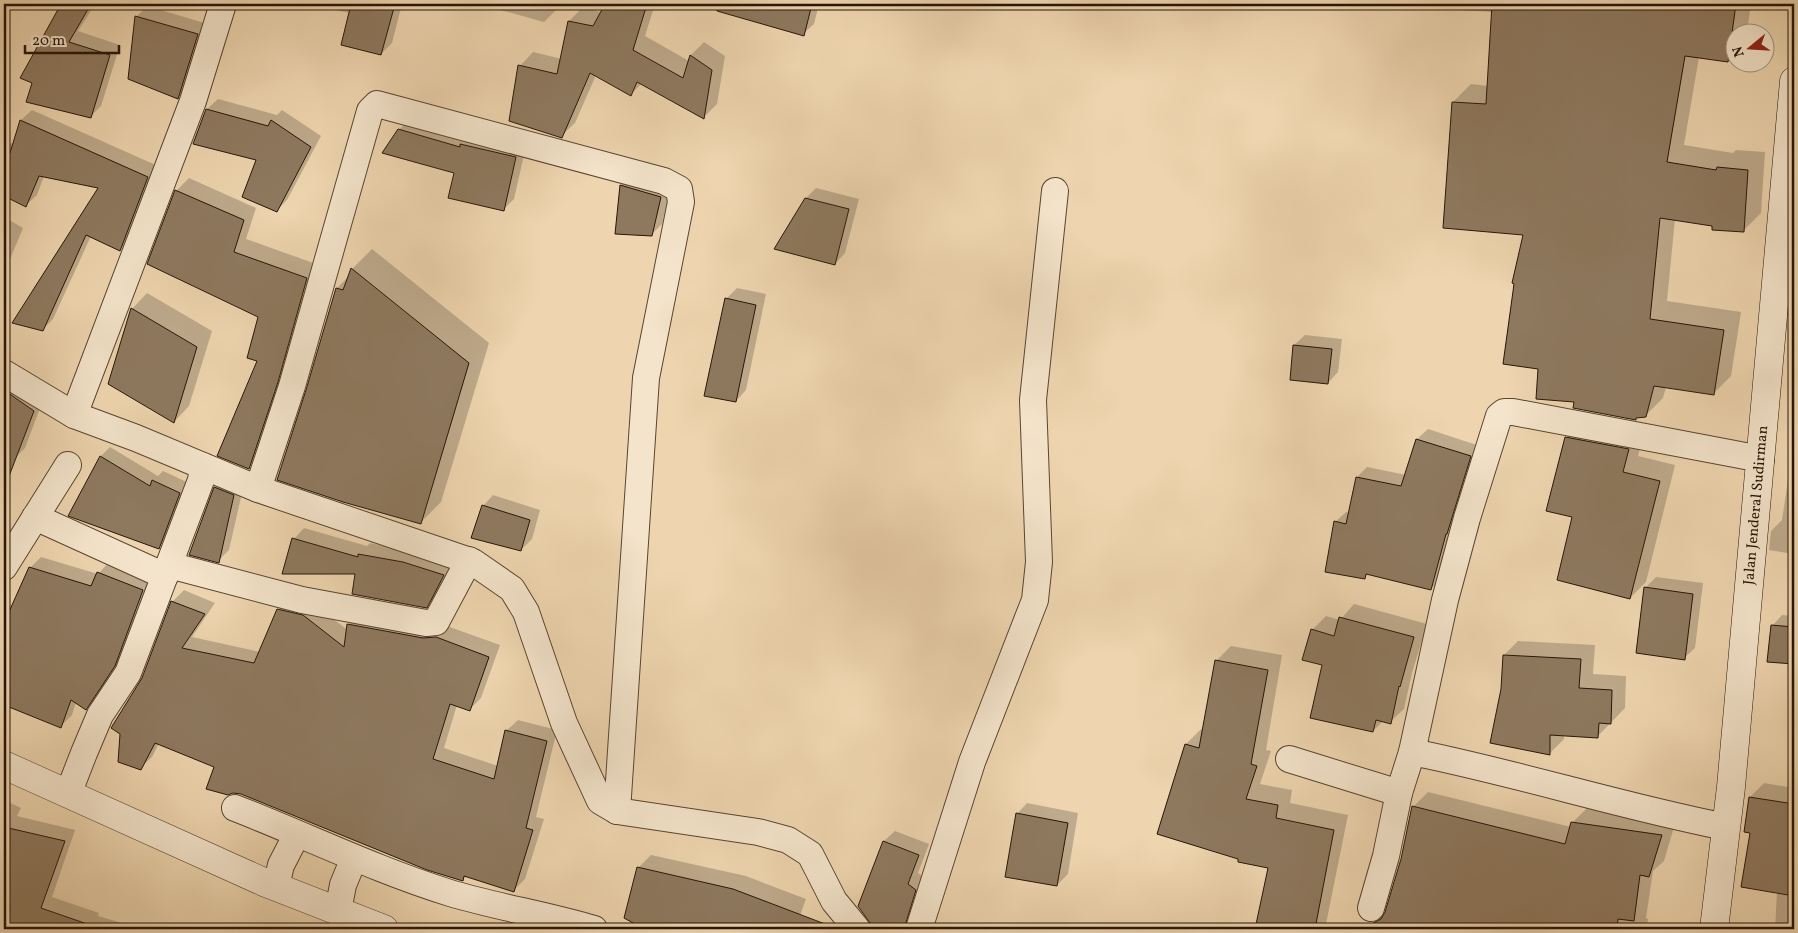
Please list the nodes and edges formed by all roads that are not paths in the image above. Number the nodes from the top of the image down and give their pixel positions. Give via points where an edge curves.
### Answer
1 (223, 4) edge
2 (1794, 81) edge
3 (1055, 191) dead end
4 (4, 373) edge
5 (74, 415) junction
6 (1761, 459) junction
7 (68, 465) dead end
8 (203, 466) junction
9 (258, 489) junction
10 (35, 517) junction
11 (469, 560) junction
12 (4, 567) edge
13 (167, 570) junction
14 (1412, 752) junction
15 (1289, 759) dead end
16 (4, 765) edge
17 (70, 790) junction
18 (1399, 793) junction
19 (235, 808) dead end
20 (617, 811) junction
21 (1726, 827) junction
22 (286, 859) junction
23 (350, 869) junction
24 (1372, 908) dead end
25 (338, 911) junction
26 (551, 924) edge
27 (384, 929) edge
28 (594, 929) edge
29 (857, 929) edge
30 (919, 929) edge
31 (1714, 929) edge

1 - 5 street via 190,110
2 - 6 main road, Jalan Jenderal Sudirman
3 - 30 street via 1032,400 1039,562 1035,600 972,762
4 - 5 street
5 - 8 street
6 - 14 street via 1513,412 1499,416 1445,600
6 - 21 main road, Jalan Jenderal Sudirman
7 - 10 street
8 - 9 street
8 - 13 street via 201,480
9 - 11 street
9 - 20 street via 292,386 370,111 377,104 664,180 679,189 681,202 646,378
10 - 12 street
10 - 13 street
11 - 13 street via 436,622 426,623
11 - 20 street via 512,589 526,612 564,723 596,793 600,801
13 - 17 street via 128,673 100,716
14 - 18 street
14 - 21 street
15 - 18 street
16 - 17 main road
17 - 22 main road
18 - 24 street
19 - 22 street via 291,830
20 - 29 street via 758,832 788,840 810,854 834,901
21 - 31 main road, Jalan Jenderal Sudirman
22 - 23 street
22 - 25 main road
23 - 25 street
23 - 26 street via 450,893
25 - 27 main road
26 - 28 street

